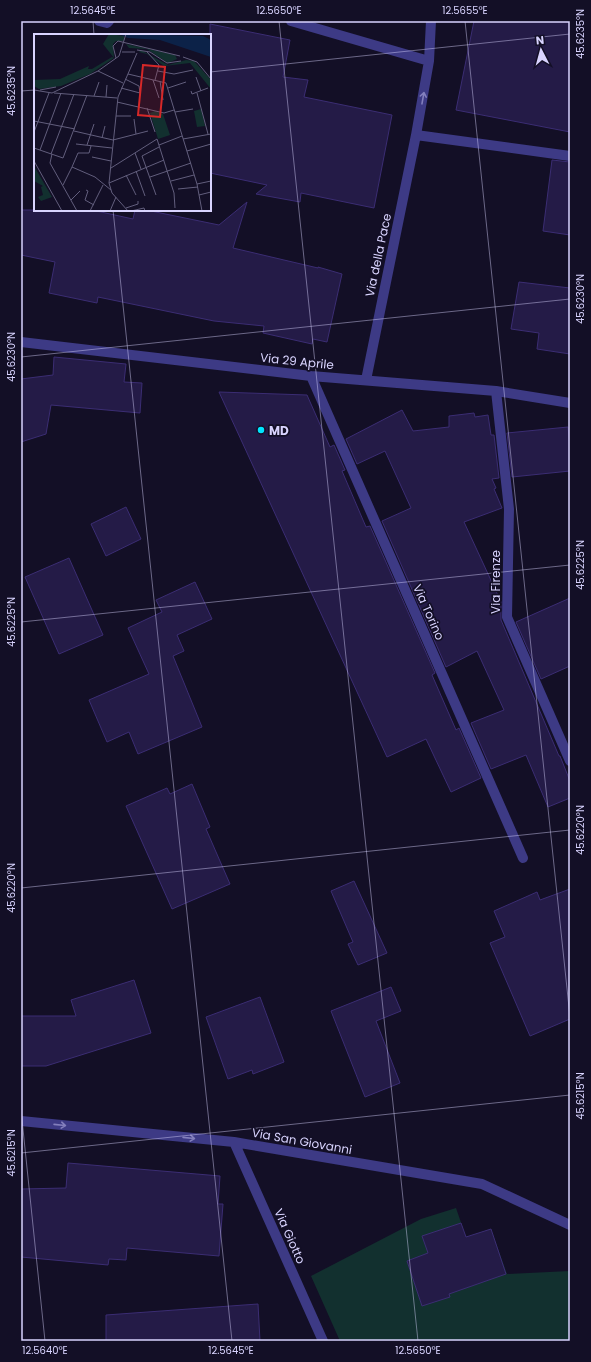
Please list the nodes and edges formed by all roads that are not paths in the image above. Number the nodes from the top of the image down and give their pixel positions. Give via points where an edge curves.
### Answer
1 (99, 21) edge
2 (109, 21) edge
3 (291, 21) edge
4 (431, 21) edge
5 (429, 61) junction
6 (416, 135) junction
7 (570, 156) edge
8 (21, 342) edge
9 (311, 376) junction
10 (366, 380) junction
11 (496, 391) junction
12 (570, 404) edge
13 (570, 761) edge
14 (523, 858) dead end
15 (21, 1122) edge
16 (234, 1142) junction
17 (570, 1225) edge
18 (322, 1341) edge

1 - 2 street via 107,24
3 - 5 street
4 - 5 street, Via della Pace
6 -> 5 street, Via della Pace
6 - 7 street
6 - 10 street, Via della Pace
8 - 9 street, Via 29 Aprile
9 - 10 street, Via 29 Aprile
9 - 14 street, Via Torino
10 - 11 street, Via 29 Aprile
11 - 12 street, Via 29 Aprile
11 - 13 street, Via Firenze via 509,509 507,617
15 -> 16 street, Via San Giovanni
16 - 17 street, Via San Giovanni via 482,1184
16 - 18 street, Via Giotto

